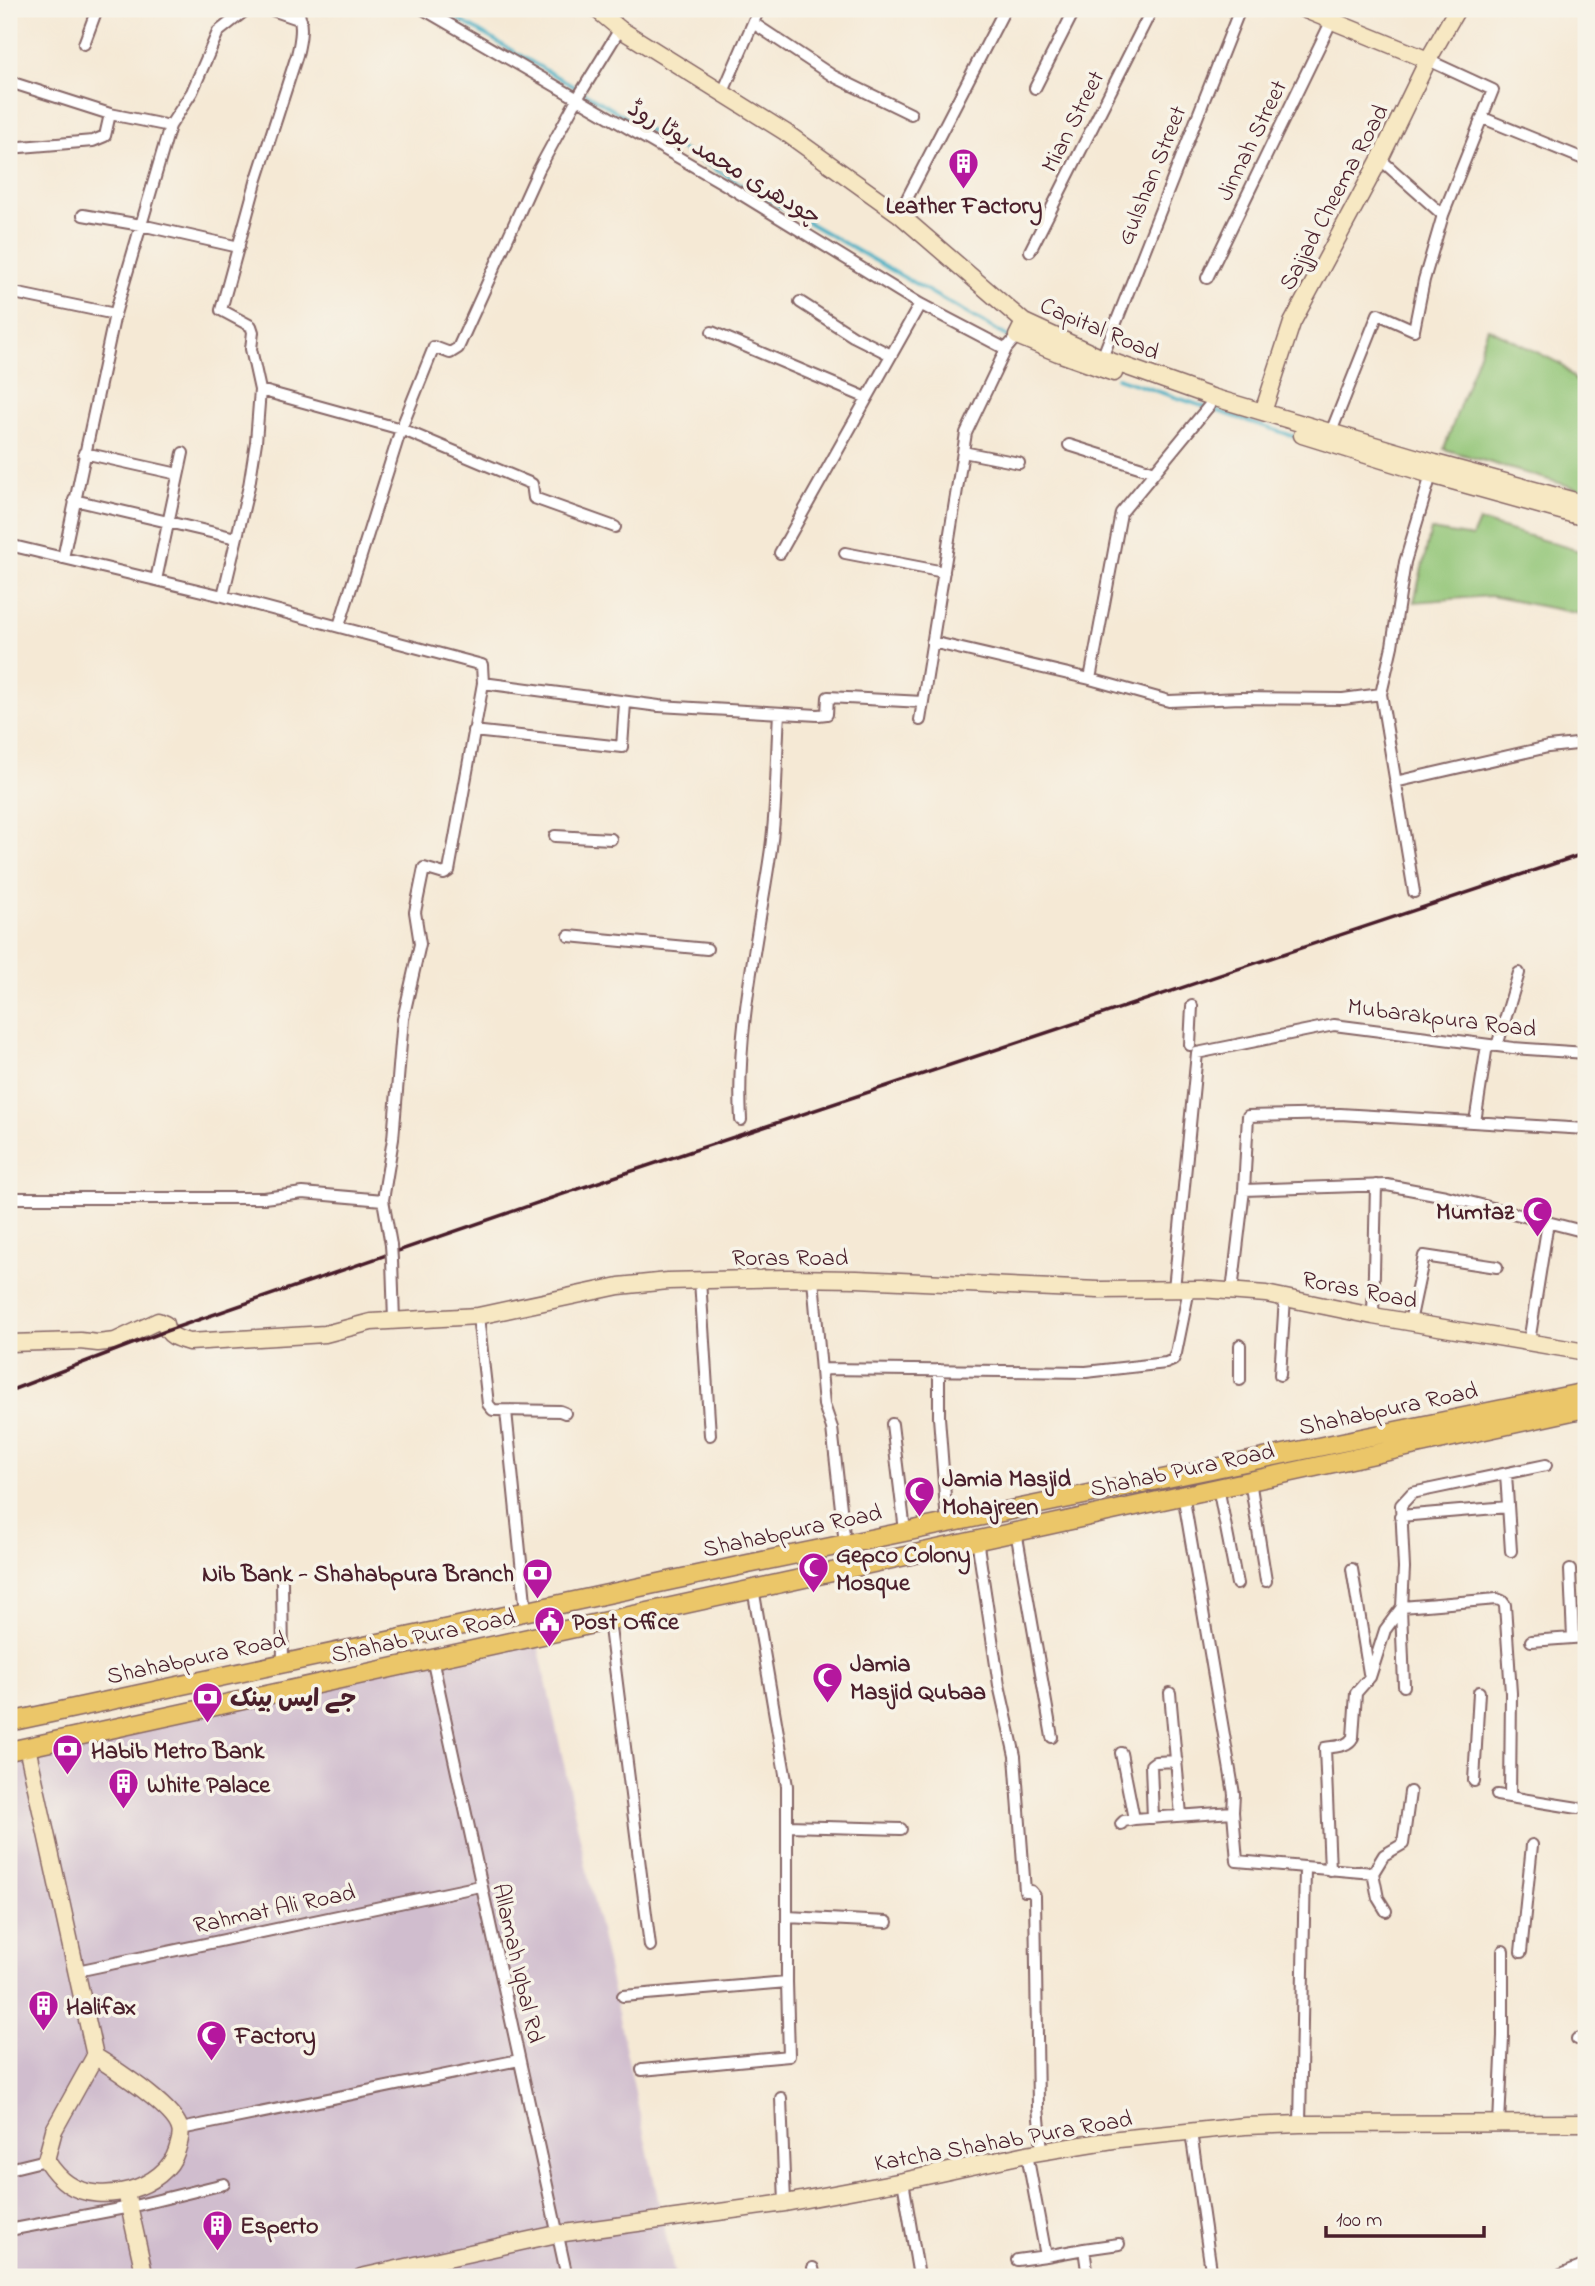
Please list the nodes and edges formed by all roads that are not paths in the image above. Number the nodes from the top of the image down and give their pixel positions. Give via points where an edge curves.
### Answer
1 (97, 9) edge
2 (247, 9) edge
3 (269, 9) edge
4 (423, 9) edge
5 (596, 9) edge
6 (759, 9) edge
7 (1006, 9) edge
8 (1075, 9) edge
9 (1152, 9) edge
10 (1240, 9) edge
11 (1303, 9) edge
12 (1457, 9) edge
13 (300, 14) edge
14 (1332, 19) junction
15 (753, 23) junction
16 (620, 29) junction
17 (84, 44) dead end
18 (1428, 60) junction
19 (13, 83) dead end
20 (1035, 88) dead end
21 (723, 92) junction
22 (577, 99) junction
23 (110, 114) junction
24 (912, 114) dead end
25 (1483, 118) junction
26 (170, 126) junction
27 (9, 148) edge
28 (1380, 159) junction
29 (1586, 160) edge
30 (83, 215) dead end
31 (899, 215) junction
32 (1443, 215) junction
33 (141, 225) junction
34 (239, 247) junction
35 (1030, 251) dead end
36 (1207, 278) dead end
37 (11, 292) edge
38 (800, 302) dead end
39 (920, 304) junction
40 (9, 306) edge
41 (115, 314) junction
42 (712, 332) dead end
43 (1016, 335) junction
44 (891, 355) junction
45 (1102, 358) junction
46 (260, 390) junction
47 (867, 398) junction
48 (1209, 406) junction
49 (1263, 412) junction
50 (401, 429) junction
51 (1331, 432) junction
52 (1069, 445) dead end
53 (963, 452) junction
54 (84, 453) junction
55 (183, 453) dead end
56 (1019, 463) dead end
57 (1433, 469) junction
58 (1155, 472) junction
59 (178, 474) junction
60 (74, 500) junction
61 (1586, 504) edge
62 (1586, 518) edge
63 (169, 522) junction
64 (615, 527) dead end
65 (236, 538) junction
66 (9, 545) edge
67 (780, 553) dead end
68 (845, 553) dead end
69 (63, 558) junction
70 (944, 572) junction
71 (156, 580) junction
72 (223, 596) junction
73 (339, 626) junction
74 (932, 642) junction
75 (1090, 678) junction
76 (483, 682) junction
77 (1381, 694) junction
78 (923, 702) junction
79 (625, 703) junction
80 (779, 713) junction
81 (920, 720) dead end
82 (473, 731) junction
83 (1586, 743) edge
84 (1395, 782) junction
85 (555, 836) dead end
86 (611, 839) dead end
87 (1415, 892) dead end
88 (569, 936) dead end
89 (708, 949) dead end
90 (1519, 973) dead end
91 (1192, 1006) dead end
92 (1191, 1045) dead end
93 (1492, 1045) junction
94 (1586, 1053) edge
95 (741, 1120) dead end
96 (1475, 1122) junction
97 (1586, 1129) edge
98 (1376, 1185) junction
99 (1244, 1190) junction
100 (9, 1198) edge
101 (383, 1200) junction
102 (1548, 1222) junction
103 (1586, 1232) edge
104 (1497, 1267) dead end
105 (813, 1279) junction
106 (700, 1280) junction
107 (1181, 1289) junction
108 (1232, 1292) junction
109 (1285, 1298) junction
110 (478, 1315) junction
111 (1373, 1315) junction
112 (394, 1321) junction
113 (1410, 1322) junction
114 (1529, 1342) junction
115 (9, 1343) edge
116 (1240, 1345) dead end
117 (1586, 1353) edge
118 (821, 1369) junction
119 (939, 1370) junction
120 (1280, 1375) dead end
121 (1240, 1380) dead end
122 (1586, 1392) edge
123 (1586, 1408) edge
124 (506, 1411) junction
125 (565, 1413) dead end
126 (892, 1424) dead end
127 (709, 1434) dead end
128 (1546, 1465) dead end
129 (1195, 1472) junction
130 (1506, 1474) junction
131 (1156, 1480) junction
132 (1250, 1480) junction
133 (1218, 1487) junction
134 (1191, 1493) junction
135 (1162, 1499) junction
136 (1508, 1507) junction
137 (1400, 1516) junction
138 (947, 1523) junction
139 (905, 1531) junction
140 (1016, 1531) junction
141 (977, 1539) junction
142 (845, 1544) junction
143 (1511, 1551) dead end
144 (1352, 1569) dead end
145 (1570, 1570) dead end
146 (1266, 1581) dead end
147 (282, 1582) dead end
148 (1237, 1584) dead end
149 (753, 1588) junction
150 (1402, 1608) junction
151 (526, 1612) junction
152 (609, 1620) junction
153 (426, 1633) junction
154 (1586, 1637) edge
155 (1573, 1638) junction
156 (1531, 1641) dead end
157 (432, 1658) junction
158 (283, 1664) junction
159 (1370, 1677) junction
160 (1404, 1686) dead end
161 (1479, 1692) dead end
162 (1170, 1693) dead end
163 (15, 1721) edge
164 (1052, 1737) dead end
165 (27, 1747) junction
166 (9, 1751) edge
167 (1121, 1753) dead end
168 (1177, 1761) junction
169 (1474, 1781) dead end
170 (1410, 1792) dead end
171 (1497, 1796) dead end
172 (1510, 1797) junction
173 (1578, 1808) dead end
174 (1233, 1812) junction
175 (1181, 1815) junction
176 (1153, 1818) junction
177 (1134, 1819) junction
178 (1121, 1825) dead end
179 (787, 1826) junction
180 (901, 1829) dead end
181 (1532, 1845) dead end
182 (1305, 1868) junction
183 (1330, 1870) junction
184 (1373, 1873) junction
185 (480, 1886) junction
186 (1386, 1911) dead end
187 (787, 1917) junction
188 (887, 1922) dead end
189 (650, 1947) dead end
190 (1503, 1951) dead end
191 (1521, 1952) dead end
192 (76, 1971) junction
193 (787, 1982) junction
194 (623, 1996) dead end
195 (95, 2056) junction
196 (519, 2060) junction
197 (642, 2070) dead end
198 (781, 2098) dead end
199 (1586, 2123) edge
200 (1300, 2124) junction
201 (1499, 2124) junction
202 (181, 2129) junction
203 (1191, 2132) junction
204 (1035, 2152) junction
205 (46, 2160) junction
206 (9, 2169) edge
207 (904, 2181) junction
208 (224, 2184) dead end
209 (128, 2199) junction
210 (785, 2203) junction
211 (9, 2230) edge
212 (557, 2234) junction
213 (1119, 2244) dead end
214 (1084, 2249) junction
215 (1046, 2256) junction
216 (1017, 2260) dead end
217 (1586, 2265) edge
218 (145, 2277) edge
219 (360, 2277) edge
220 (567, 2277) edge
221 (919, 2277) edge
222 (1088, 2277) edge
223 (1212, 2277) edge
224 (1556, 2277) edge

1 - 17 street
2 - 26 street via 218,32 192,92
3 - 13 street
4 - 22 street, چودھری محمد بوٹا روڈ
5 - 16 street, Capital Road
6 - 15 street
7 - 31 street
8 - 20 street
9 - 35 street, Mian Street
10 - 45 street, Gulshan Street
11 - 14 street
12 - 18 street, Sajjad Cheema Road
13 - 34 street via 298,55
14 - 18 street
14 - 36 street, Jinnah Street
15 - 21 street
15 - 24 street via 833,76
16 - 21 street, Capital Road
16 - 22 street
18 - 25 street via 1493,90
18 - 28 street, Sajjad Cheema Road
19 - 23 street
21 - 31 street, Capital Road via 785,131
22 - 39 street, چودھری محمد بوٹا روڈ
22 - 50 street via 539,169 458,348 450,353 434,347
23 - 26 street
23 - 27 street via 105,136 93,141
25 - 29 street
25 - 32 street
26 - 33 street
28 - 32 street
28 - 49 street, Sajjad Cheema Road via 1293,323
30 - 33 street
31 - 43 street, Capital Road
32 - 51 street via 1414,330 1378,314
33 - 34 street
33 - 41 street
34 - 46 street via 221,310 251,326
37 - 40 street
37 - 41 street
38 - 44 street
39 - 43 street, چودھری محمد بوٹا روڈ
39 - 44 street
41 - 54 street
42 - 47 street
43 - 45 street, Capital Road
43 - 48 street
43 - 53 street via 966,433
44 - 47 street
45 - 48 street, Capital Road
46 - 50 street
46 - 65 street via 249,486
47 - 67 street
48 - 49 street, Capital Road
48 - 57 street
48 - 58 street
49 - 51 street, Capital Road
50 - 64 street via 532,484 534,498
50 - 73 street
51 - 57 street, Capital Road
52 - 58 street
53 - 56 street
53 - 70 street
54 - 59 street
54 - 60 street
55 - 59 street
57 - 61 street, Capital Road
57 - 62 street
57 - 77 street via 1405,562
58 - 75 street via 1121,513
59 - 63 street
60 - 63 street
60 - 69 street
63 - 65 street
63 - 71 street
65 - 72 street
66 - 69 street
68 - 70 street
69 - 71 street
70 - 74 street
71 - 72 street
72 - 73 street
73 - 76 street via 479,663
74 - 75 street
74 - 78 street
75 - 77 street via 1168,701 1343,699
76 - 79 street
76 - 82 street
77 - 84 street
78 - 80 street via 828,697 825,716
78 - 81 street
79 - 80 street
79 - 82 street via 622,747
80 - 95 street via 770,858 739,1082
82 - 101 street via 449,871 444,874 424,868 415,912 420,944 403,1018
83 - 84 street via 1548,747
84 - 87 street
85 - 86 street
88 - 89 street
90 - 93 street
91 - 92 street
93 - 94 street, Mubarakpura Road
93 - 96 street
93 - 107 street, Mubarakpura Road via 1334,1025 1197,1053
96 - 97 street
96 - 99 street via 1340,1114 1248,1116
98 - 99 street
98 - 102 street via 1446,1196
98 - 111 street
99 - 108 street
100 - 101 street via 264,1199 303,1193
101 - 112 street, bridge via 391,1245
102 - 103 street
102 - 114 street
104 - 113 street via 1423,1256
105 - 106 street, Roras Road
105 - 107 street, Roras Road
105 - 118 street
106 - 110 street, Roras Road via 619,1286
106 - 127 street
107 - 108 street, Roras Road
107 - 119 street via 1176,1353 1166,1363 1086,1372
108 - 109 street, Roras Road
109 - 111 street, Roras Road
109 - 120 street
110 - 112 street, Roras Road
110 - 124 street via 488,1404 493,1410
111 - 113 street, Roras Road
112 - 115 street, Roras Road via 324,1334 194,1342 175,1338 158,1321 115,1341
113 - 114 street, Roras Road
114 - 117 street, Roras Road
116 - 121 street
118 - 119 street
118 - 142 street
119 - 138 street
122 - 129 main road, Shahabpura Road
123 - 132 main road, Shahab Pura Road
124 - 125 street
124 - 151 street
126 - 139 street
128 - 130 street
129 - 131 main road, Shahabpura Road
129 - 134 main road
130 - 136 street
130 - 137 street via 1412,1493 1401,1505
131 - 135 main road via 1162,1485
131 - 138 main road, Shahabpura Road
132 - 133 main road, Shahab Pura Road
132 - 146 street
133 - 134 main road, Shahab Pura Road
133 - 148 street
134 - 135 main road, Shahab Pura Road
134 - 174 street
135 - 140 main road, Shahab Pura Road
136 - 137 street
136 - 143 street
137 - 150 street
138 - 139 main road, Shahabpura Road
139 - 142 main road, Shahabpura Road
140 - 141 main road, Shahab Pura Road
140 - 164 street
141 - 149 main road, Shahab Pura Road
141 - 204 street via 999,1685 1015,1756 1025,1891 1035,1896
142 - 151 main road, Shahabpura Road
144 - 159 street
145 - 155 street
147 - 158 street
149 - 152 main road, Shahab Pura Road
149 - 179 street via 787,1786
150 - 159 street via 1385,1630
150 - 160 street
150 - 172 street via 1497,1600 1505,1605 1511,1693
151 - 153 main road, Shahabpura Road
152 - 157 main road, Shahab Pura Road
152 - 189 street
153 - 157 main road
153 - 158 main road, Shahabpura Road
154 - 155 street
155 - 156 street
157 - 165 main road, Shahab Pura Road
157 - 185 street, Allamah Iqbal Rd
158 - 163 main road, Shahabpura Road
159 - 183 street via 1356,1693 1350,1742 1325,1748
161 - 169 street
162 - 168 street
163 - 165 main road
165 - 166 main road, Shahab Pura Road
165 - 192 street
167 - 177 street
168 - 175 street
168 - 176 street via 1151,1765
170 - 184 street via 1403,1844 1384,1855
171 - 172 street
172 - 173 street
174 - 175 street
174 - 182 street via 1237,1861
175 - 176 street
176 - 177 street
177 - 178 street
179 - 180 street
179 - 187 street
181 - 191 street
182 - 183 street
182 - 200 street
183 - 184 street
184 - 186 street
185 - 192 street, Rahmat Ali Road
185 - 196 street, Allamah Iqbal Rd
187 - 188 street
187 - 193 street
190 - 201 street
192 - 195 street
193 - 194 street
193 - 197 street via 789,2056
195 - 202 street via 155,2100
195 - 205 street via 58,2122
196 - 202 street
196 - 212 street, Allamah Iqbal Rd
198 - 210 street
199 - 201 street, Katcha Shahab Pura Road
200 - 201 street, Katcha Shahab Pura Road
200 - 203 street, Katcha Shahab Pura Road
202 - 209 street via 170,2164
203 - 204 street, Katcha Shahab Pura Road
203 - 223 street
204 - 207 street, Katcha Shahab Pura Road
204 - 215 street
205 - 206 street
205 - 209 street via 77,2189
207 - 210 street, Katcha Shahab Pura Road
207 - 221 street
208 - 209 street
209 - 211 street
209 - 218 street
210 - 212 street, Katcha Shahab Pura Road
212 - 219 street, Katcha Shahab Pura Road
212 - 220 street, Allamah Iqbal Rd
213 - 214 street
214 - 215 street
214 - 222 street
215 - 216 street
217 - 224 street

